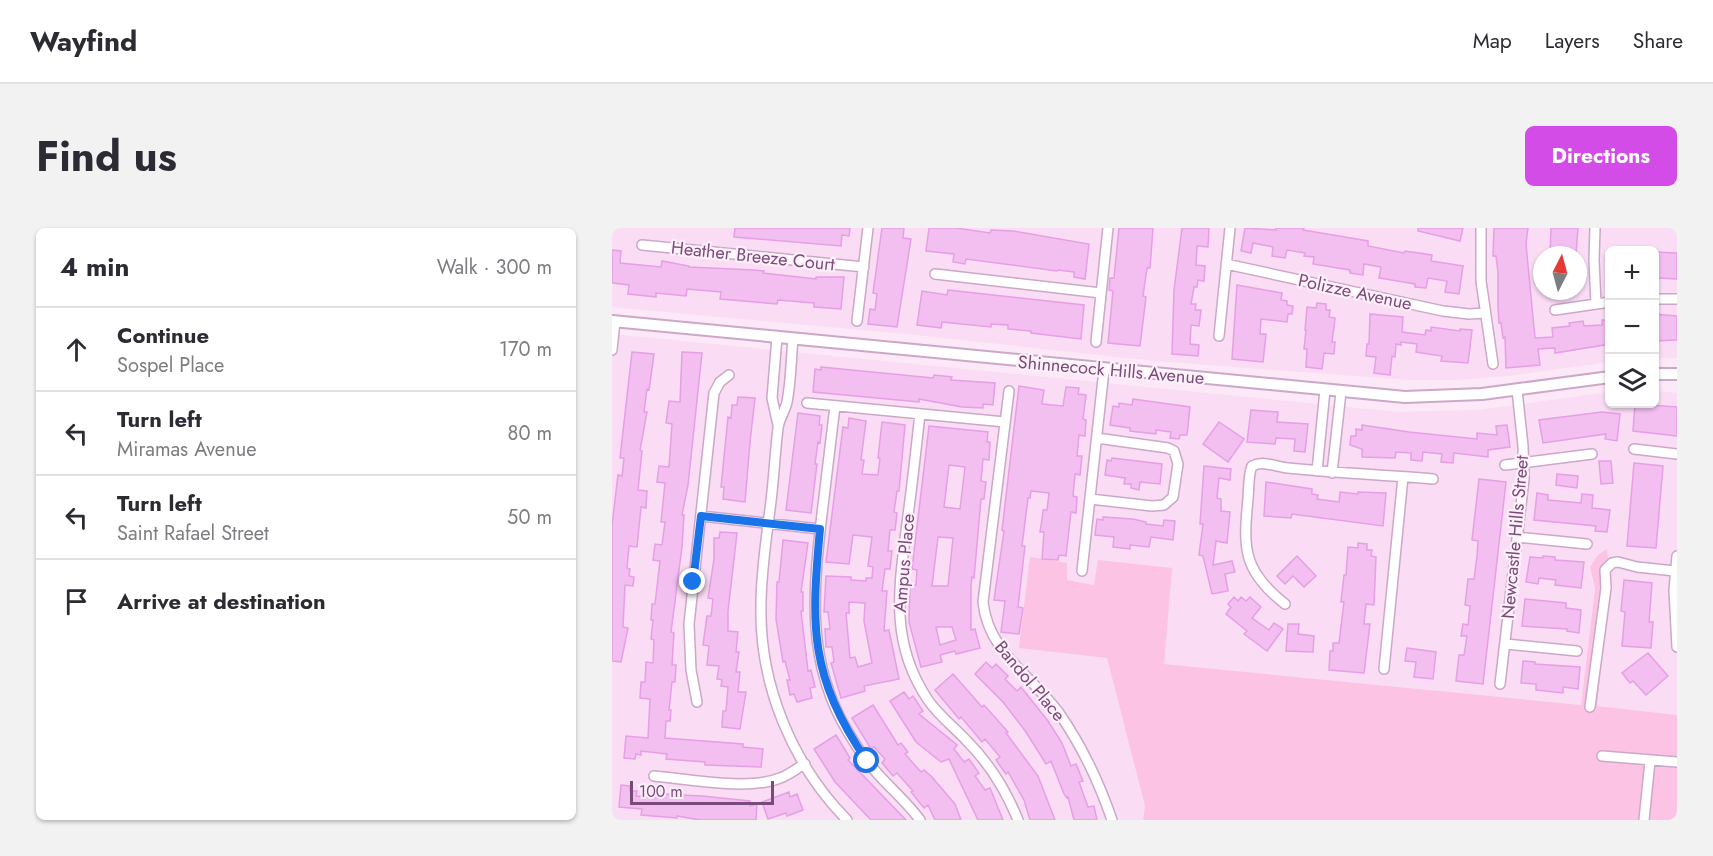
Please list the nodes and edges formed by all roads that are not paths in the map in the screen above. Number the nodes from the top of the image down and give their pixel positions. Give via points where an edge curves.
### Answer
1 (868, 228) edge
2 (1108, 228) edge
3 (1230, 228) edge
4 (1481, 228) edge
5 (1595, 228) edge
6 (642, 245) dead end
7 (1226, 264) junction
8 (864, 267) junction
9 (935, 274) dead end
10 (1101, 293) junction
11 (1659, 299) edge
12 (1677, 299) edge
13 (1605, 303) edge
14 (1596, 304) junction
15 (1555, 310) dead end
16 (1485, 313) junction
17 (614, 321) edge
18 (857, 321) dead end
19 (1219, 336) dead end
20 (777, 337) junction
21 (793, 339) junction
22 (1096, 342) dead end
23 (612, 350) edge
24 (1492, 364) dead end
25 (1104, 370) junction
26 (1659, 374) edge
27 (1677, 374) edge
28 (729, 375) dead end
29 (1605, 378) edge
30 (1325, 390) junction
31 (1517, 390) junction
32 (1009, 391) dead end
33 (1341, 392) junction
34 (807, 403) dead end
35 (835, 406) junction
36 (920, 414) junction
37 (1005, 422) junction
38 (778, 424) junction
39 (1097, 438) junction
40 (1634, 449) dead end
41 (1592, 454) dead end
42 (1677, 454) edge
43 (1524, 463) junction
44 (1505, 465) dead end
45 (1317, 471) junction
46 (1332, 473) junction
47 (1403, 477) junction
48 (1433, 479) dead end
49 (1090, 499) junction
50 (701, 516) junction
51 (768, 523) junction
52 (820, 529) junction
53 (1517, 537) junction
54 (1587, 544) dead end
55 (1677, 556) edge
56 (1082, 571) dead end
57 (1675, 572) junction
58 (1285, 604) dead end
59 (1506, 644) junction
60 (1677, 647) edge
61 (1576, 651) dead end
62 (1384, 669) dead end
63 (1500, 684) dead end
64 (697, 702) dead end
65 (1590, 707) dead end
66 (1602, 756) dead end
67 (1650, 760) junction
68 (1677, 762) edge
69 (805, 764) junction
70 (654, 776) dead end
71 (847, 820) edge
72 (920, 820) edge
73 (1018, 820) edge
74 (1112, 820) edge
75 (1644, 820) edge

1 - 8 street
2 - 10 street
3 - 7 street
4 - 16 street
5 - 14 street
6 - 8 street, Heather Breeze Court
7 - 16 street, Polizze Avenue via 1443,311
7 - 19 street
8 - 18 street
9 - 10 street
10 - 22 street
11 - 12 street
13 - 14 street
14 - 15 street
16 - 24 street
17 - 20 street, Shinnecock Hills Avenue
17 - 23 street
20 - 21 street, Shinnecock Hills Avenue
20 - 38 street via 772,398
21 - 25 street, Shinnecock Hills Avenue
21 - 38 street via 787,402
25 - 30 street, Shinnecock Hills Avenue
25 - 39 street
26 - 27 street
28 - 50 street via 714,393
29 - 31 street, Shinnecock Hills Avenue
30 - 33 street, Shinnecock Hills Avenue
30 - 45 street
31 - 33 street, Shinnecock Hills Avenue via 1427,398
31 - 43 street, Newcastle Hills Street
32 - 37 street, Bandol Place
33 - 46 street
34 - 35 street
35 - 36 street
35 - 52 street
36 - 37 street
36 - 73 street, Ampus Place via 899,592 902,641 927,698 991,769
37 - 74 street, Bandol Place via 983,602 985,614 1000,648 1045,695 1077,740
38 - 51 street
39 - 49 street
39 - 49 street via 1168,448 1174,451 1178,464 1173,497 1164,505
40 - 42 street
41 - 43 street
43 - 44 street
43 - 53 street, Newcastle Hills Street
45 - 46 street
45 - 58 street via 1261,463 1250,469 1247,555 1266,590
46 - 47 street
47 - 48 street
47 - 62 street
49 - 56 street
50 - 51 street
50 - 64 street via 689,624
51 - 52 street
51 - 69 street via 761,606 765,663 782,720
52 - 72 street via 814,619 825,680 856,745
53 - 54 street
53 - 59 street, Newcastle Hills Street
55 - 57 street
57 - 60 street
57 - 65 street via 1618,562 1605,570
59 - 61 street
59 - 63 street, Newcastle Hills Street
66 - 67 street
67 - 68 street
67 - 75 street
69 - 70 street via 782,778 761,783
69 - 71 street

